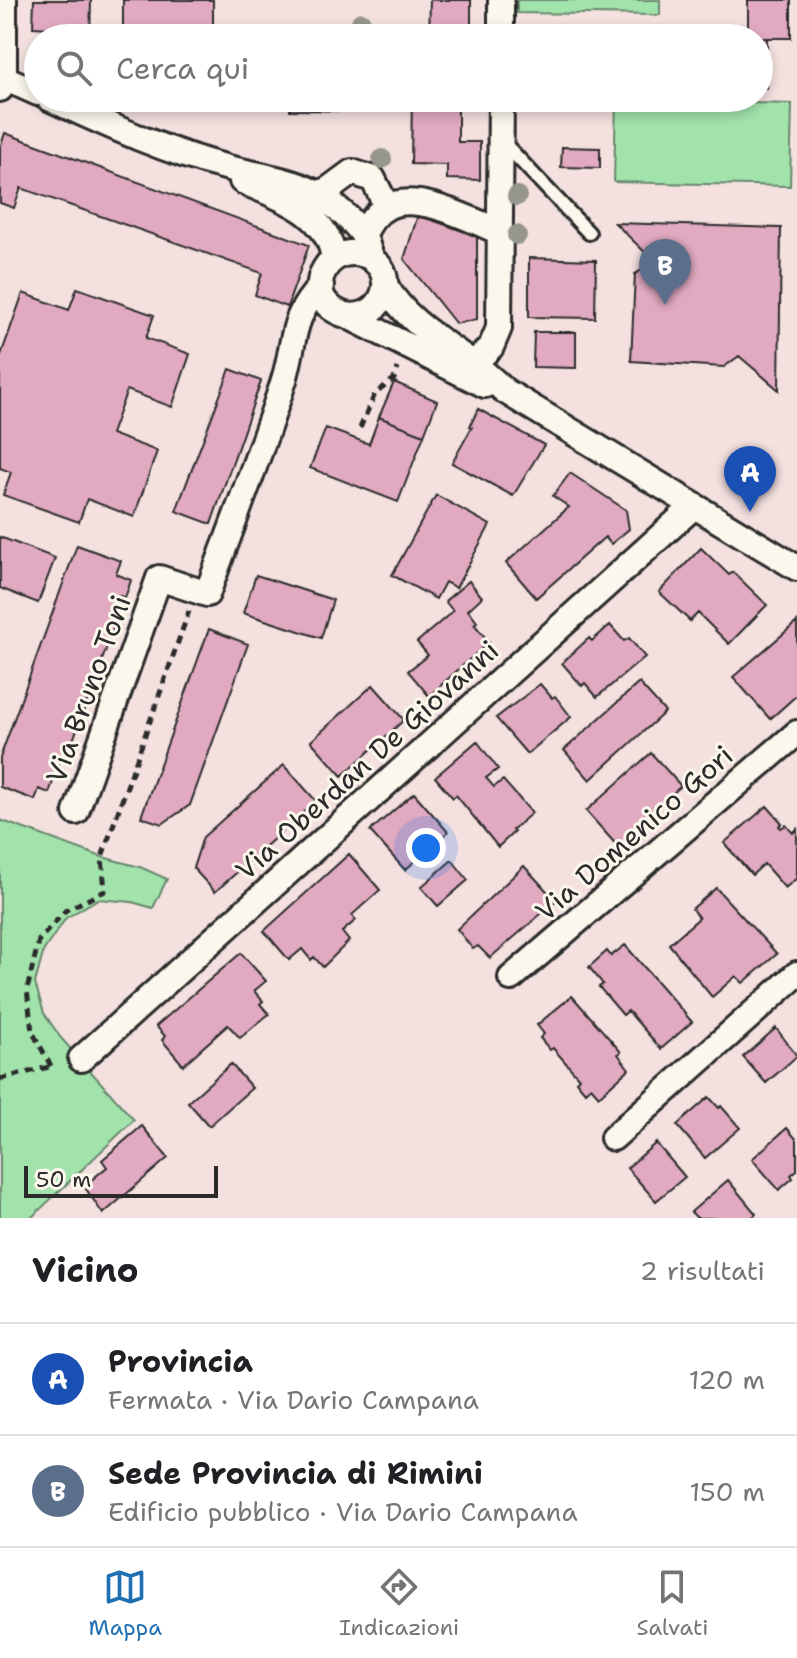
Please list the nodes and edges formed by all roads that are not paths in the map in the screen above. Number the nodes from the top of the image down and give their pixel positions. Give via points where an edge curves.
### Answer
1 (4, 0) edge
2 (501, 0) edge
3 (501, 24) edge
4 (1, 81) edge
5 (24, 88) edge
6 (80, 112) edge
7 (501, 112) edge
8 (500, 139) junction
9 (224, 167) junction
10 (317, 194) junction
11 (387, 207) junction
12 (500, 232) junction
13 (589, 233) dead end
14 (363, 235) junction
15 (334, 258) junction
16 (372, 258) junction
17 (385, 285) junction
18 (321, 286) junction
19 (341, 312) junction
20 (473, 364) junction
21 (285, 378) junction
22 (505, 391) junction
23 (694, 506) junction
24 (797, 568) edge
25 (797, 733) edge
26 (76, 812) dead end
27 (797, 974) edge
28 (511, 978) dead end
29 (81, 1059) road end
30 (613, 1138) dead end

1 - 4 street
2 - 3 street
4 - 5 street
6 - 9 street
7 - 8 street
8 - 12 street
8 - 13 lane
9 - 10 street via 288,180
9 - 15 street via 309,215 326,232
10 - 11 street via 352,172 373,179
10 - 14 street
11 - 12 street via 403,202 448,209
11 - 14 street via 374,216
12 - 20 street via 499,328 491,347
14 - 16 street
15 - 16 street via 353,252
15 - 18 street
16 - 17 street
17 - 19 street via 369,312
17 - 20 street via 419,326
18 - 19 street via 323,296
18 - 21 street via 298,316
19 - 21 street via 320,316
19 - 22 street via 477,383
20 - 22 street
21 - 26 street, Via Bruno Toni via 207,594 159,578
22 - 23 street
23 - 24 street
23 - 29 street, Via Oberdan De Giovanni
25 - 28 street, Via Domenico Gori
27 - 30 street

